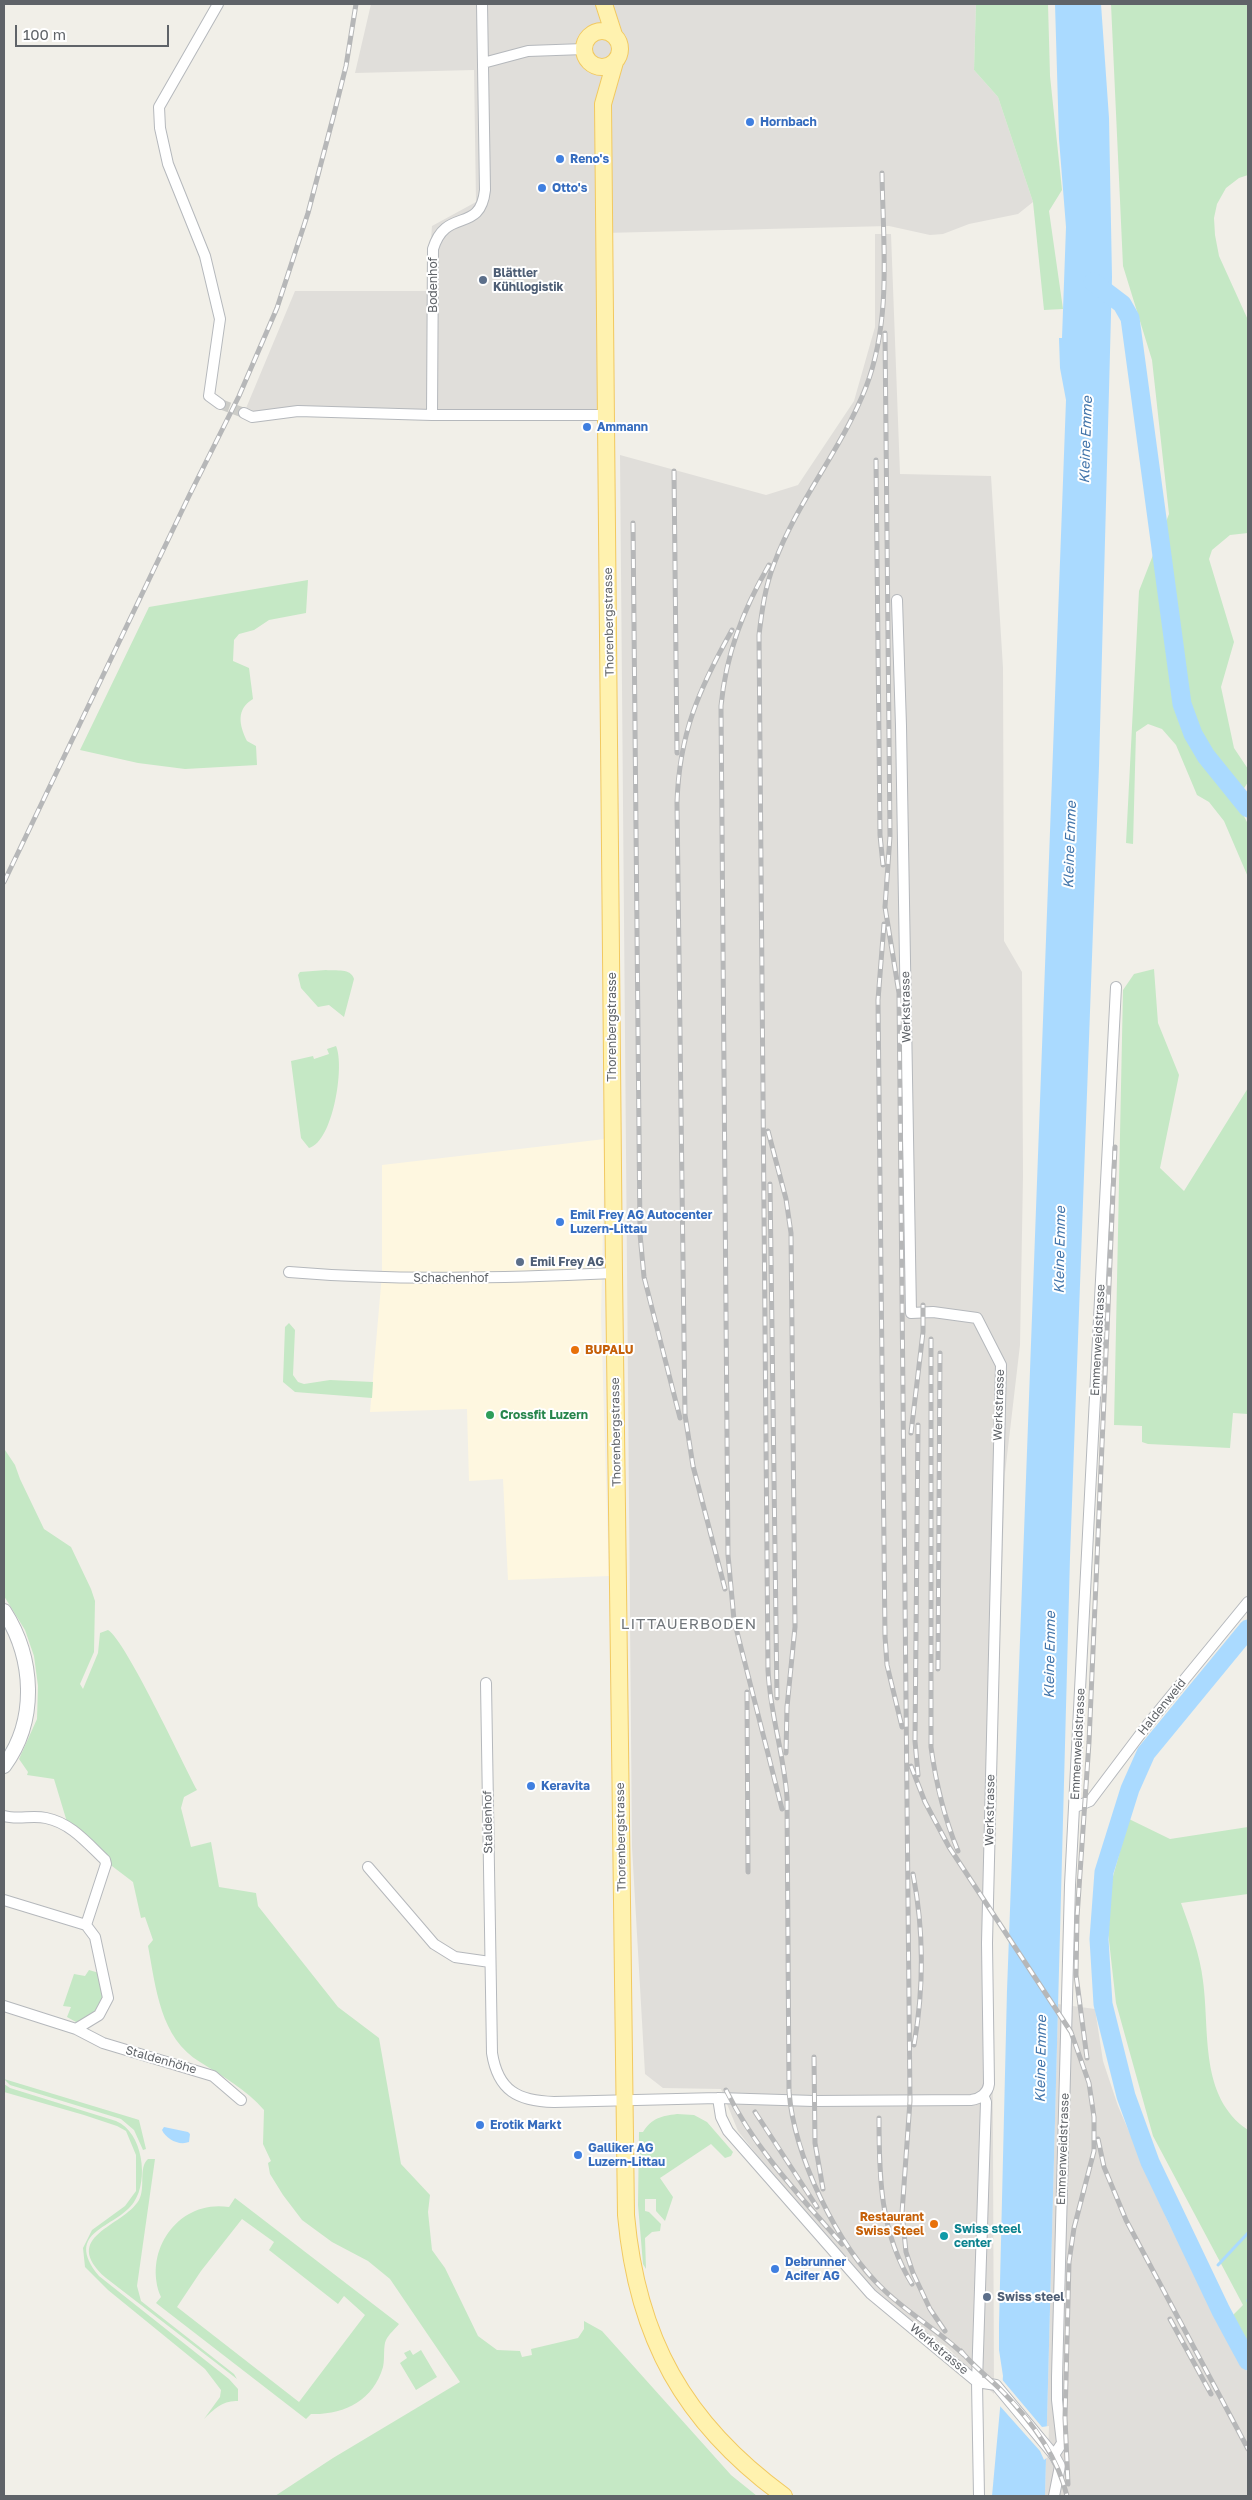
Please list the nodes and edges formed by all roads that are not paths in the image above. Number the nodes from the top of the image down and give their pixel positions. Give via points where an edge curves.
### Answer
1 (218, 4) edge
2 (482, 4) edge
3 (599, 4) edge
4 (604, 4) edge
5 (614, 35) junction
6 (589, 49) junction
7 (615, 62) junction
8 (483, 63) junction
9 (603, 104) junction
10 (220, 404) tunnel mouth
11 (244, 413) tunnel mouth
12 (607, 414) junction
13 (432, 415) junction
14 (897, 600) dead end
15 (1116, 987) dead end
16 (288, 1272) dead end
17 (614, 1273) junction
18 (1248, 1602) edge
19 (4, 1611) edge
20 (486, 1683) dead end
21 (4, 1766) edge
22 (1075, 1807) junction
23 (4, 1816) edge
24 (368, 1868) dead end
25 (4, 1900) edge
26 (86, 1925) junction
27 (490, 1962) junction
28 (4, 2006) edge
29 (76, 2030) junction
30 (983, 2095) junction
31 (718, 2098) junction
32 (241, 2100) dead end
33 (624, 2100) junction
34 (977, 2382) junction
35 (1051, 2452) junction
36 (784, 2496) edge
37 (980, 2496) edge
38 (1054, 2496) edge

1 - 10 street via 159,106 168,164 206,256 220,319 208,396
2 - 8 street, Bodenhof
3 - 6 main road
4 - 5 main road
5 - 6 main road via 601,31
5 - 7 main road via 620,46
6 - 7 main road via 602,66
6 - 8 street via 528,51
6 - 9 main road, Thorenbergstrasse
7 - 9 main road, Thorenbergstrasse
8 - 13 street, Bodenhof via 483,204 470,218 454,222 442,230 437,235 434,249
9 - 12 main road, Thorenbergstrasse
11 - 13 street via 252,417 298,411
12 - 13 street
12 - 17 main road, Thorenbergstrasse
14 - 30 street, Werkstrasse via 902,726 911,1313 933,1312 977,1318 1001,1365 987,1943 989,2084
15 - 22 street, Emmenweidstrasse
16 - 17 street, Schachenhof via 355,1278
17 - 33 main road, Thorenbergstrasse
18 - 22 street, Haldenweid via 1090,1801
19 - 21 street via 17,1634 28,1668 28,1700 18,1741
20 - 27 street, Staldenhof
22 - 35 street, Emmenweidstrasse via 1064,2021 1066,2070 1056,2400 1062,2443
23 - 26 street via 45,1818 62,1823 105,1860
24 - 27 street via 434,1944 454,1957
25 - 26 street
26 - 29 street via 95,1936 108,1998 99,2015
27 - 33 street, Staldenhof via 492,2053 496,2072 506,2086 518,2096 535,2101
28 - 29 street, Staldenhöhe
29 - 32 street, Staldenhöhe via 104,2044 213,2076
30 - 31 street via 971,2100 910,2101
30 - 34 street, Werkstrasse via 986,2112
31 - 33 street
31 - 34 street, Werkstrasse via 728,2132 871,2294
33 - 36 main road, Thorenbergstrasse via 628,2235 638,2294 652,2334 674,2380 707,2427 744,2465
34 - 35 street via 998,2388
34 - 37 street
35 - 38 street, Emmenweidstrasse via 1060,2466

